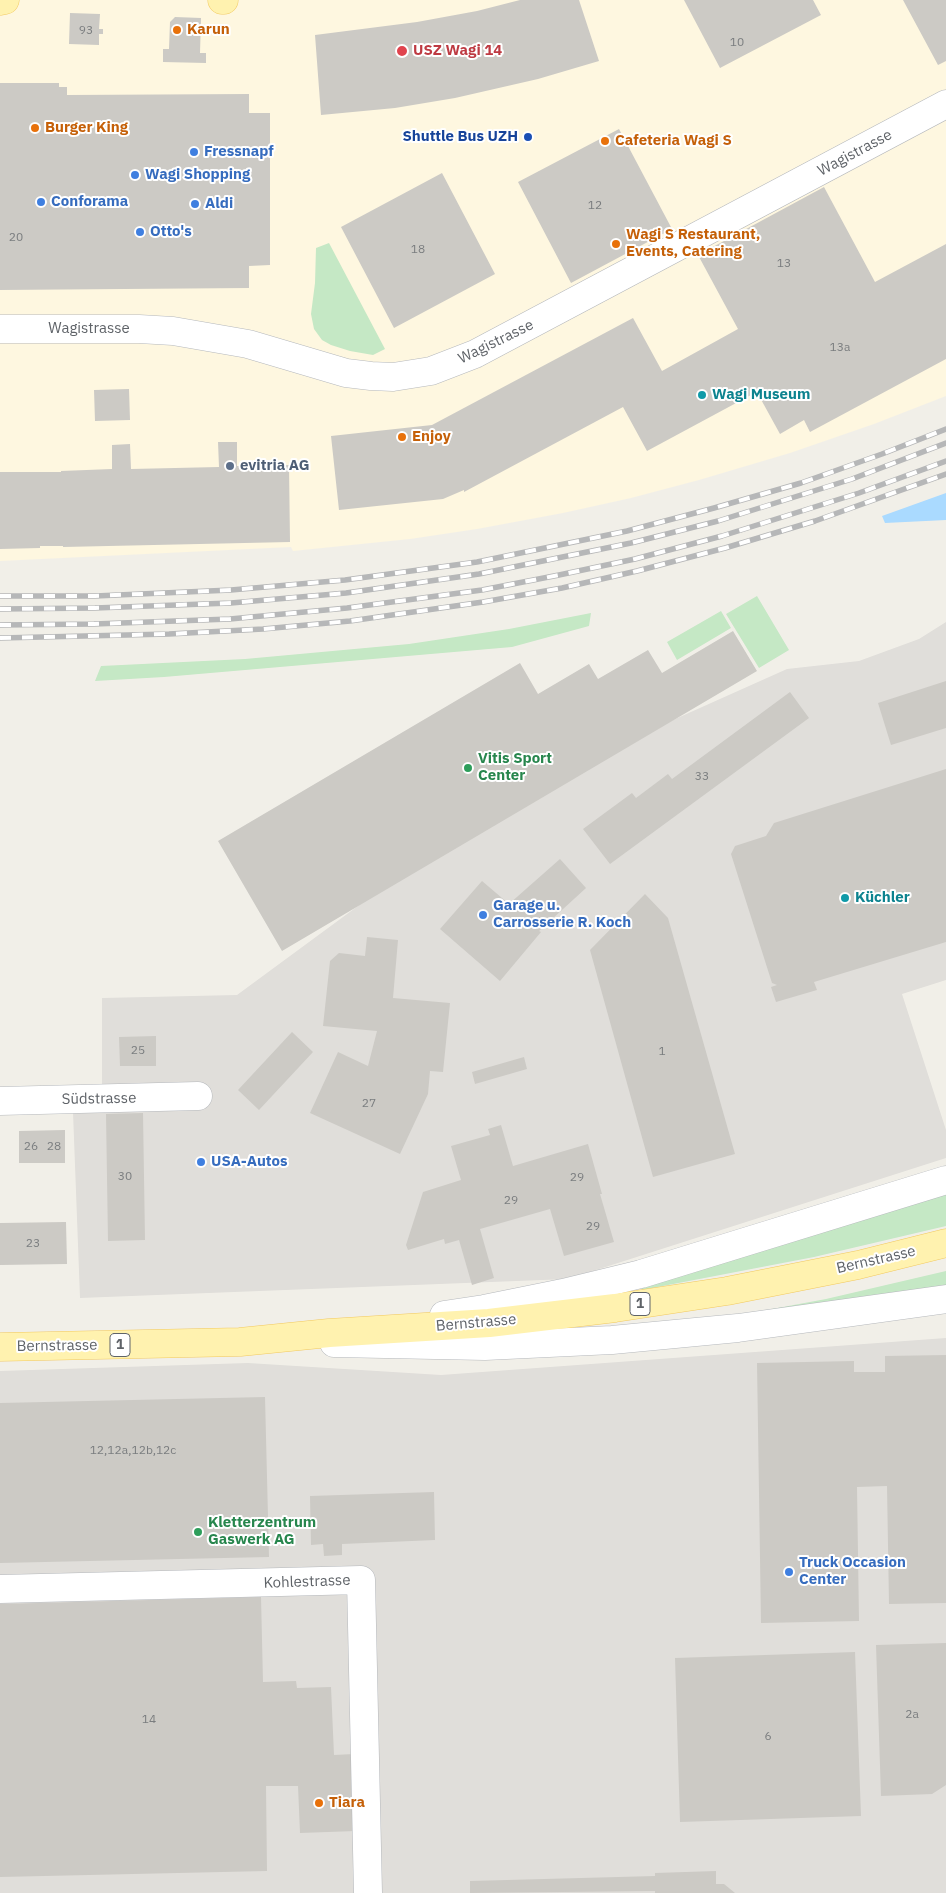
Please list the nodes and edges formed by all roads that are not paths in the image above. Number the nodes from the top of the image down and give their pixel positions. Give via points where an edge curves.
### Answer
1 (5, 0) edge
2 (0, 1) edge
3 (946, 104) edge
4 (0, 329) edge
5 (198, 1096) dead end
6 (0, 1101) edge
7 (946, 1180) edge
8 (946, 1242) edge
9 (946, 1299) edge
10 (329, 1333) junction
11 (240, 1342) junction
12 (0, 1348) edge
13 (0, 1589) edge
14 (368, 1893) edge

1 - 2 main road
3 - 4 street, Wagistrasse via 500,341 431,371 393,377 371,376 248,344 172,331
5 - 6 street, Südstrasse
7 - 10 street via 641,1274 484,1309
8 - 10 main road, Bernstrasse / 1 via 858,1265 615,1308 489,1323
9 - 11 street via 738,1328 612,1340 485,1346
10 - 11 main road, Bernstrasse / 1
11 - 12 main road, Bernstrasse / 1
13 - 14 street, Kohlestrasse via 361,1580

